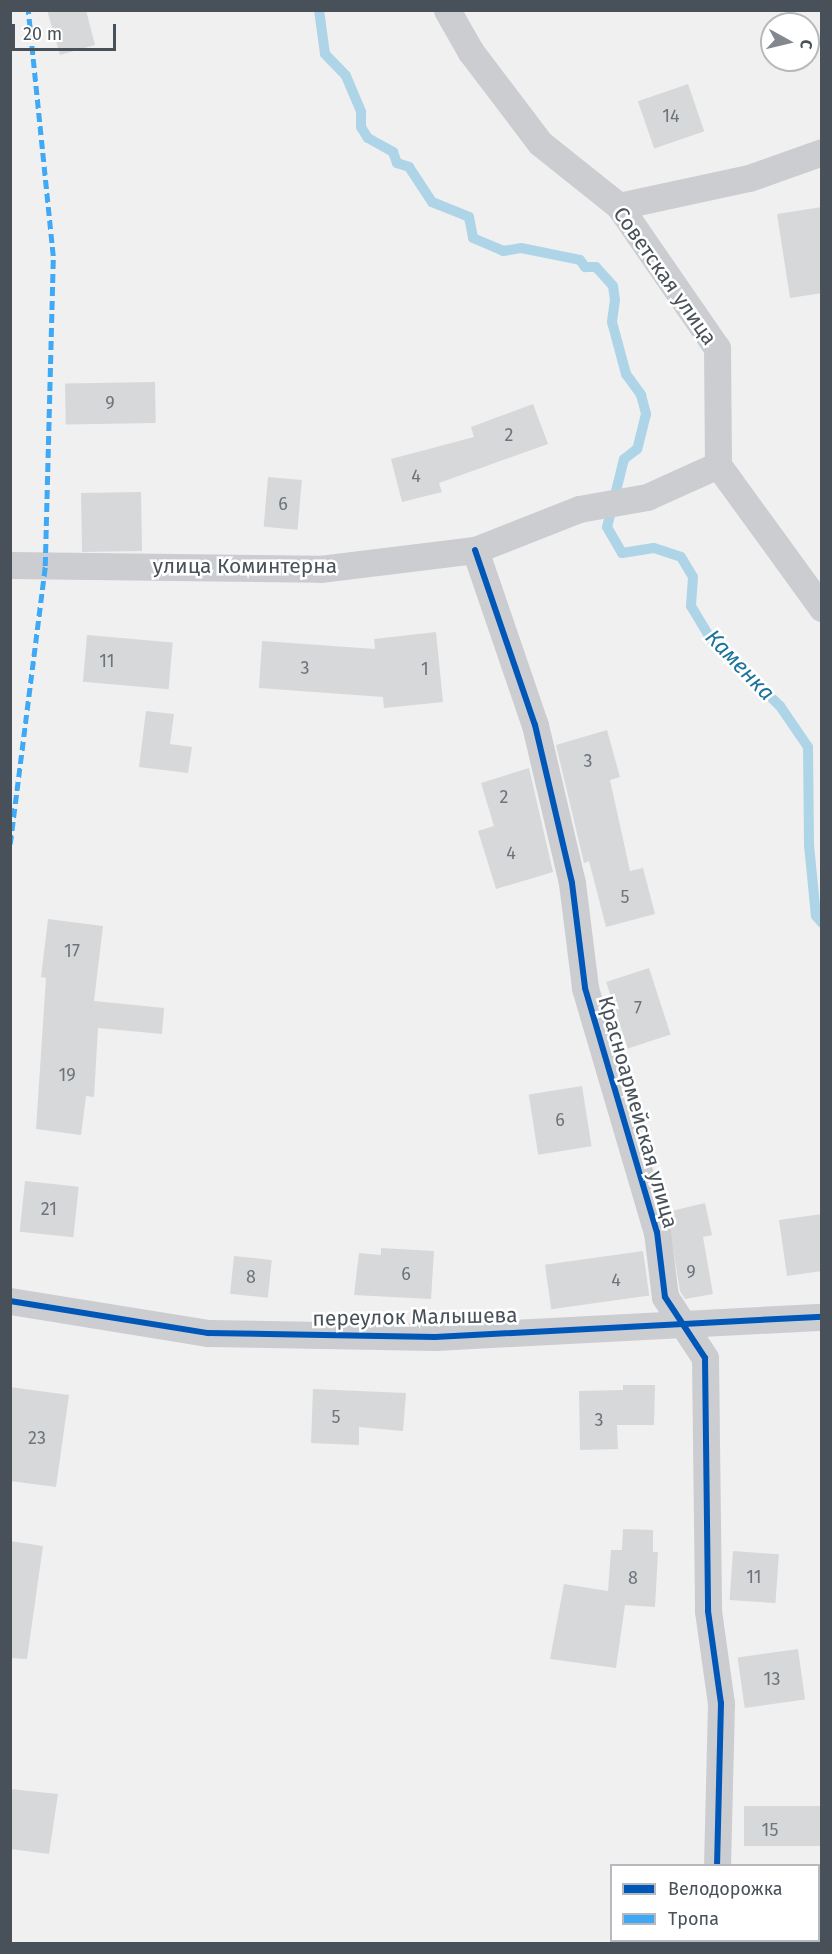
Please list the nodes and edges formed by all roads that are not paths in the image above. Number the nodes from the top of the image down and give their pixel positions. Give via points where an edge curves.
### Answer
1 (447, 10) edge
2 (822, 152) edge
3 (619, 206) junction
4 (718, 465) junction
5 (475, 550) junction
6 (10, 565) edge
7 (822, 608) edge
8 (10, 1301) edge
9 (822, 1317) edge
10 (683, 1323) junction
11 (717, 1864) edge

1 - 3 street, Советская улица via 471,52 540,143
2 - 3 street via 749,178
3 - 4 street, Советская улица via 717,348
4 - 5 street, улица Коминтерна via 647,497 579,509
4 - 7 street
5 - 6 street, улица Коминтерна via 320,569
5 - 10 street, Красноармейская улица via 535,725 572,883 585,988 657,1232 664,1298
8 - 10 street, переулок Малышева via 208,1333 435,1337
9 - 10 street, переулок Малышева
10 - 11 street, Красноармейская улица via 705,1358 708,1611 721,1703

